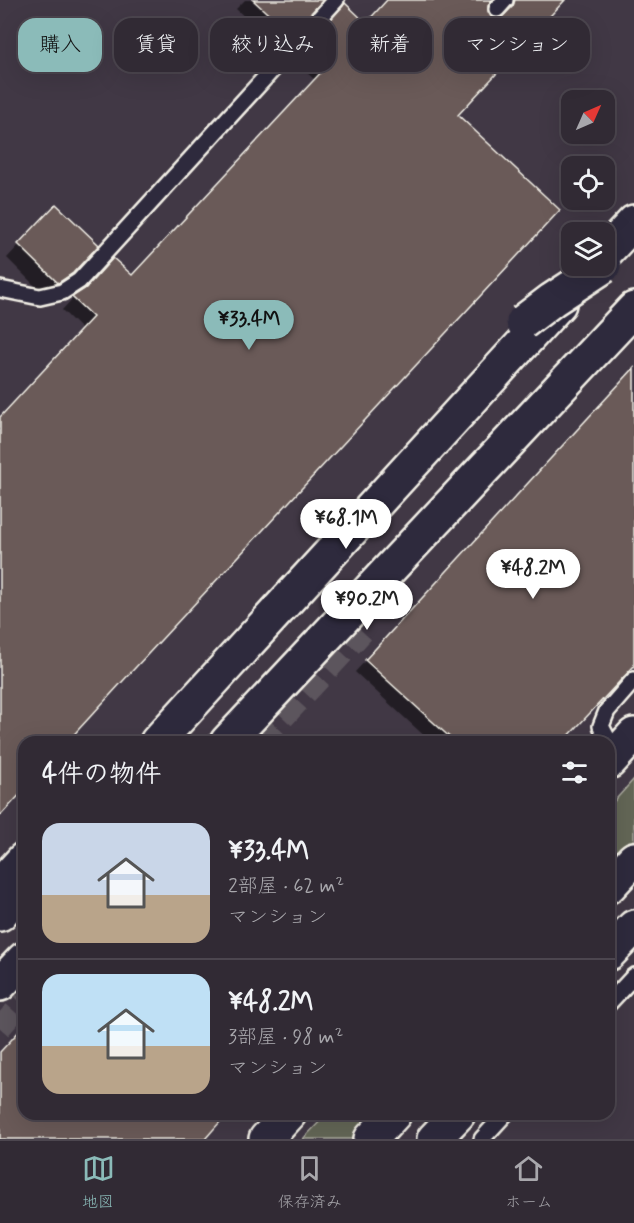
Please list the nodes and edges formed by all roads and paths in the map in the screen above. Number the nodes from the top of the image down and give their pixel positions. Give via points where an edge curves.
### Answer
1 (336, 0) edge
2 (634, 222) edge
3 (634, 234) edge
4 (615, 242) edge
5 (615, 254) edge
6 (585, 276) edge
7 (588, 276) edge
8 (0, 289) edge
9 (634, 309) edge
10 (634, 680) edge
11 (138, 736) edge
12 (163, 736) edge
13 (233, 736) edge
14 (609, 736) edge
15 (634, 859) edge
16 (18, 866) edge
17 (615, 880) edge
18 (0, 885) edge
19 (18, 894) edge
20 (0, 914) edge
21 (634, 927) edge
22 (615, 947) edge
23 (18, 965) edge
24 (634, 976) edge
25 (0, 984) edge
26 (615, 997) edge
27 (283, 1120) edge
28 (388, 1120) edge
29 (452, 1120) edge
30 (499, 1120) edge
31 (266, 1139) edge
32 (371, 1139) edge
33 (434, 1139) edge
34 (482, 1139) edge

1 - 8 lane via 79,281 62,292 40,297
2 - 4 main road
3 - 5 main road
6 - 12 main road
7 - 11 main road, bridge via 523,322
9 - 13 main road
10 - 14 lane via 606,711 601,726
15 - 17 main road
16 - 18 main road
19 - 20 main road
21 - 22 main road
23 - 25 main road
24 - 26 lane
27 - 31 main road
28 - 32 main road
29 - 33 main road
30 - 34 lane

